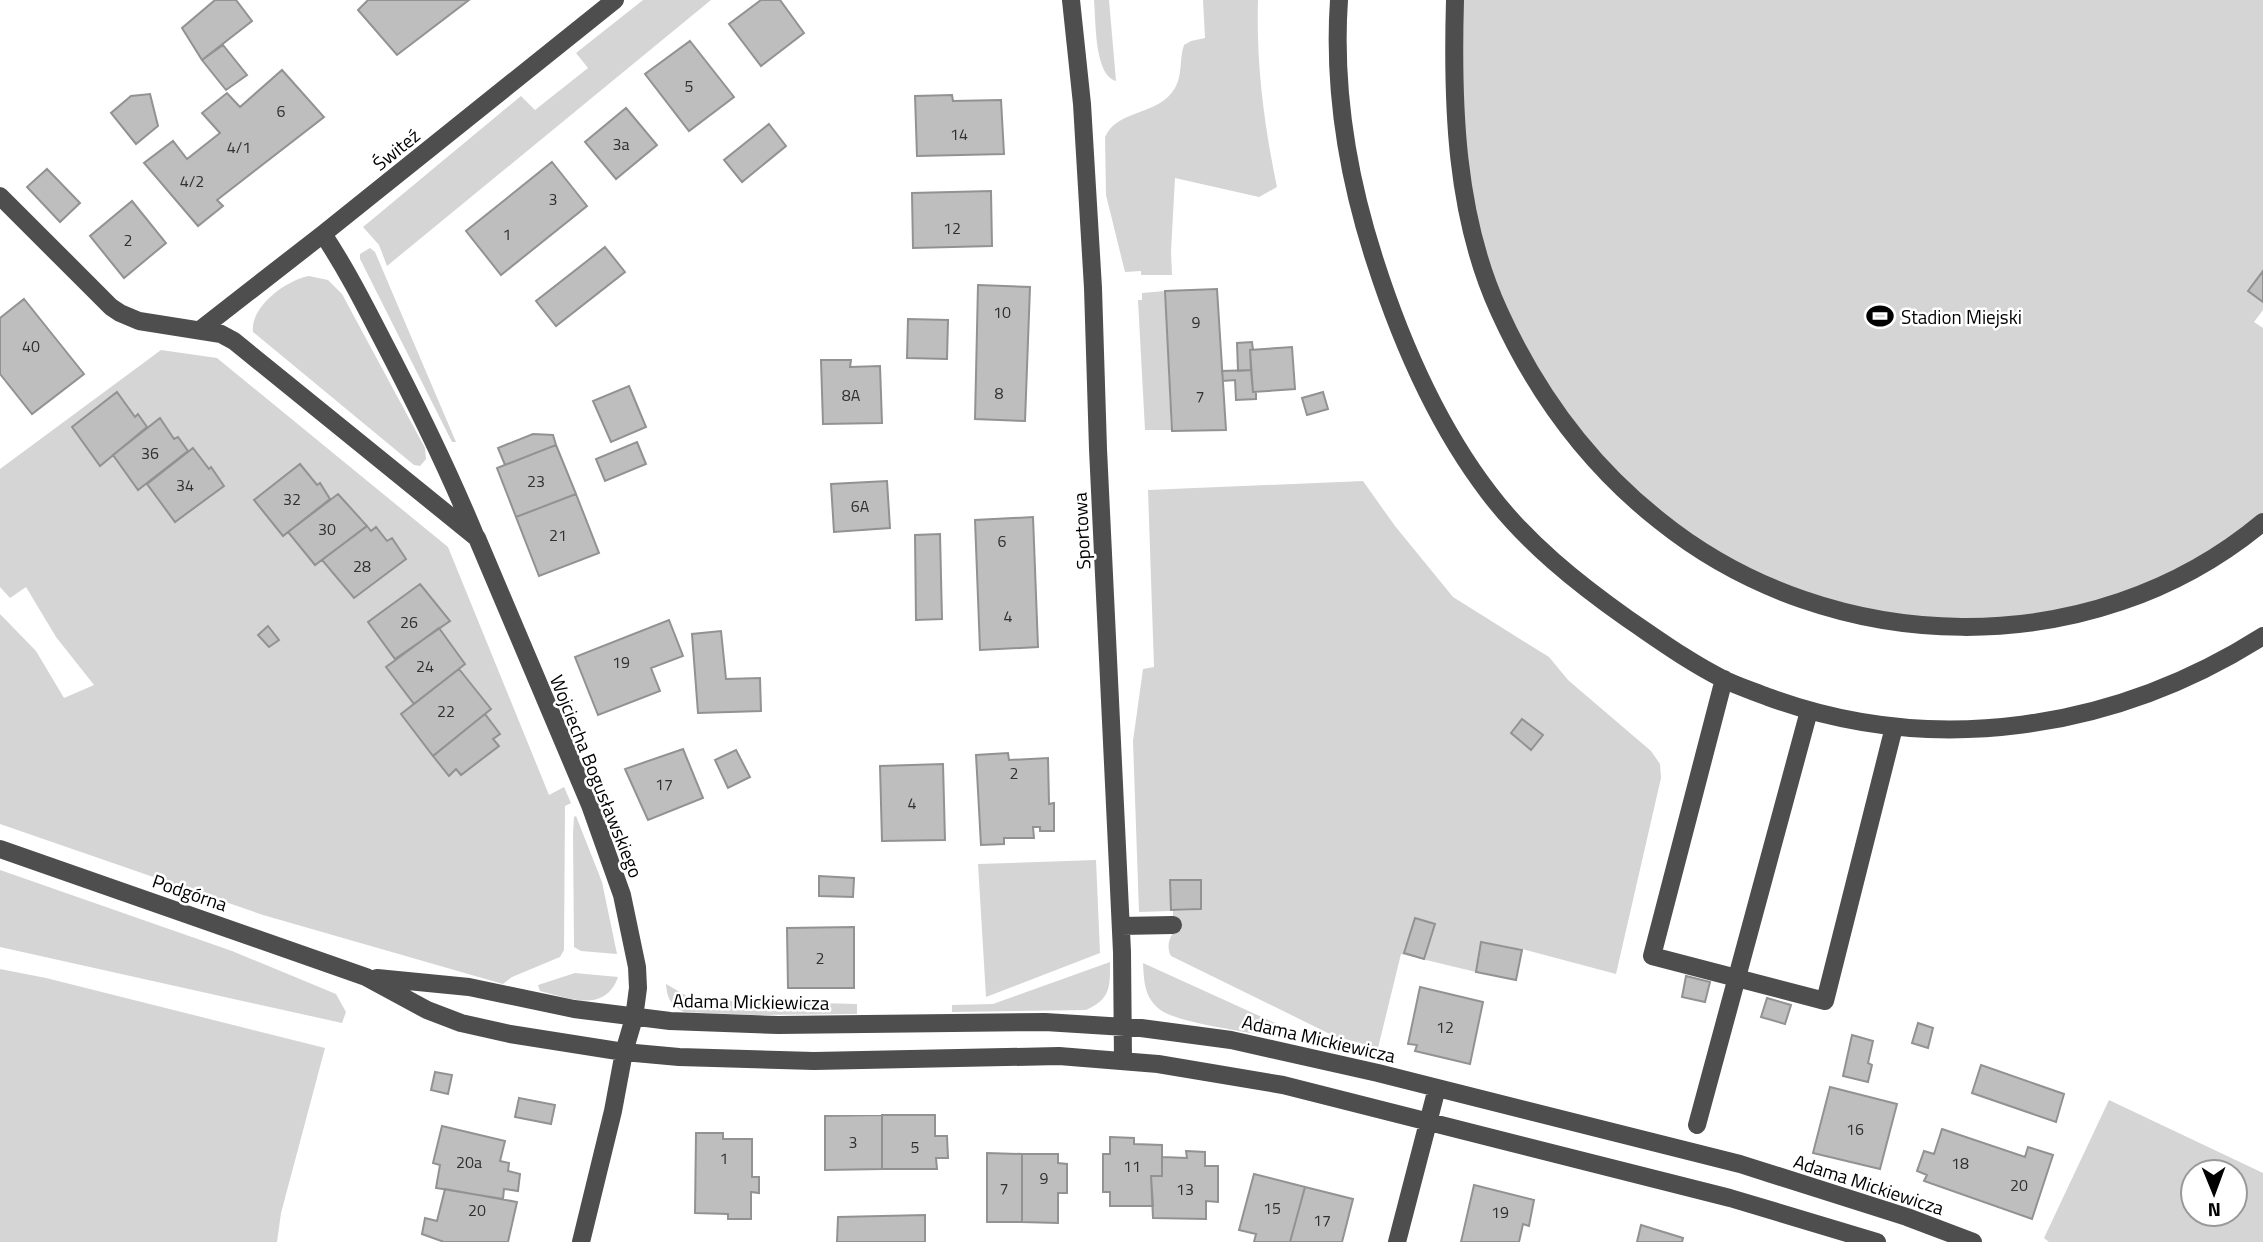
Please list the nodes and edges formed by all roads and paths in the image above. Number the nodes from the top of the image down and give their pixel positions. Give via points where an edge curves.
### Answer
1 (615, 0) edge
2 (1071, 0) edge
3 (1339, 0) edge
4 (1455, 0) edge
5 (0, 196) edge
6 (323, 234) junction
7 (201, 329) junction
8 (2263, 522) edge
9 (477, 538) junction
10 (2263, 636) edge
11 (1724, 680) junction
12 (1809, 711) junction
13 (1894, 727) junction
14 (0, 849) edge
15 (1173, 925) dead end
16 (1121, 926) junction
17 (366, 977) junction
18 (1738, 978) junction
19 (634, 1018) junction
20 (1122, 1026) junction
21 (624, 1052) junction
22 (1123, 1060) junction
23 (1437, 1088) junction
24 (1428, 1122) junction
25 (1697, 1125) dead end
26 (582, 1242) edge
27 (1397, 1242) edge
28 (1877, 1242) edge
29 (1973, 1242) edge

1 - 6 street, Świteź
2 - 16 street, Sportowa via 1093,288
3 - 11 street via 1336,35 1343,116 1359,211 1394,316 1456,443 1489,493 1558,565 1650,634
4 - 8 street via 1455,116 1465,201 1497,308 1550,404 1605,472 1660,521 1716,560 1782,592 1848,614 1938,627 1992,628 2051,621 2150,591 2201,566
5 - 7 street, Wojciecha Bogusławskiego via 120,313 139,321
6 - 7 street, Świteź
6 - 9 street, Wojciecha Bogusławskiego via 396,365
7 - 9 street, Wojciecha Bogusławskiego via 234,341
9 - 19 street, Wojciecha Bogusławskiego via 590,805 622,895 637,967
10 - 13 street via 2187,678 2086,713 1969,729
11 - 12 street
11 - 18 street via 1652,956
12 - 13 street
12 - 18 street
13 - 18 street via 1825,1001
14 - 17 street, Podgórna
15 - 16 street
16 - 20 street, Sportowa
17 - 19 street, Podgórna via 469,987
17 - 21 street, Podgórna via 461,1023
18 - 25 street
19 - 20 street, Adama Mickiewicza via 779,1025 1045,1022
19 - 21 street, Wojciecha Bogusławskiego
20 - 22 street, Sportowa
20 - 23 street, Adama Mickiewicza via 1264,1046
21 - 22 street via 775,1060 1059,1056
21 - 26 street, Wojciecha Bogusławskiego
22 - 24 street via 1283,1085
23 - 24 street
23 - 29 street, Adama Mickiewicza via 1740,1164
24 - 27 street
24 - 28 street via 1730,1198

